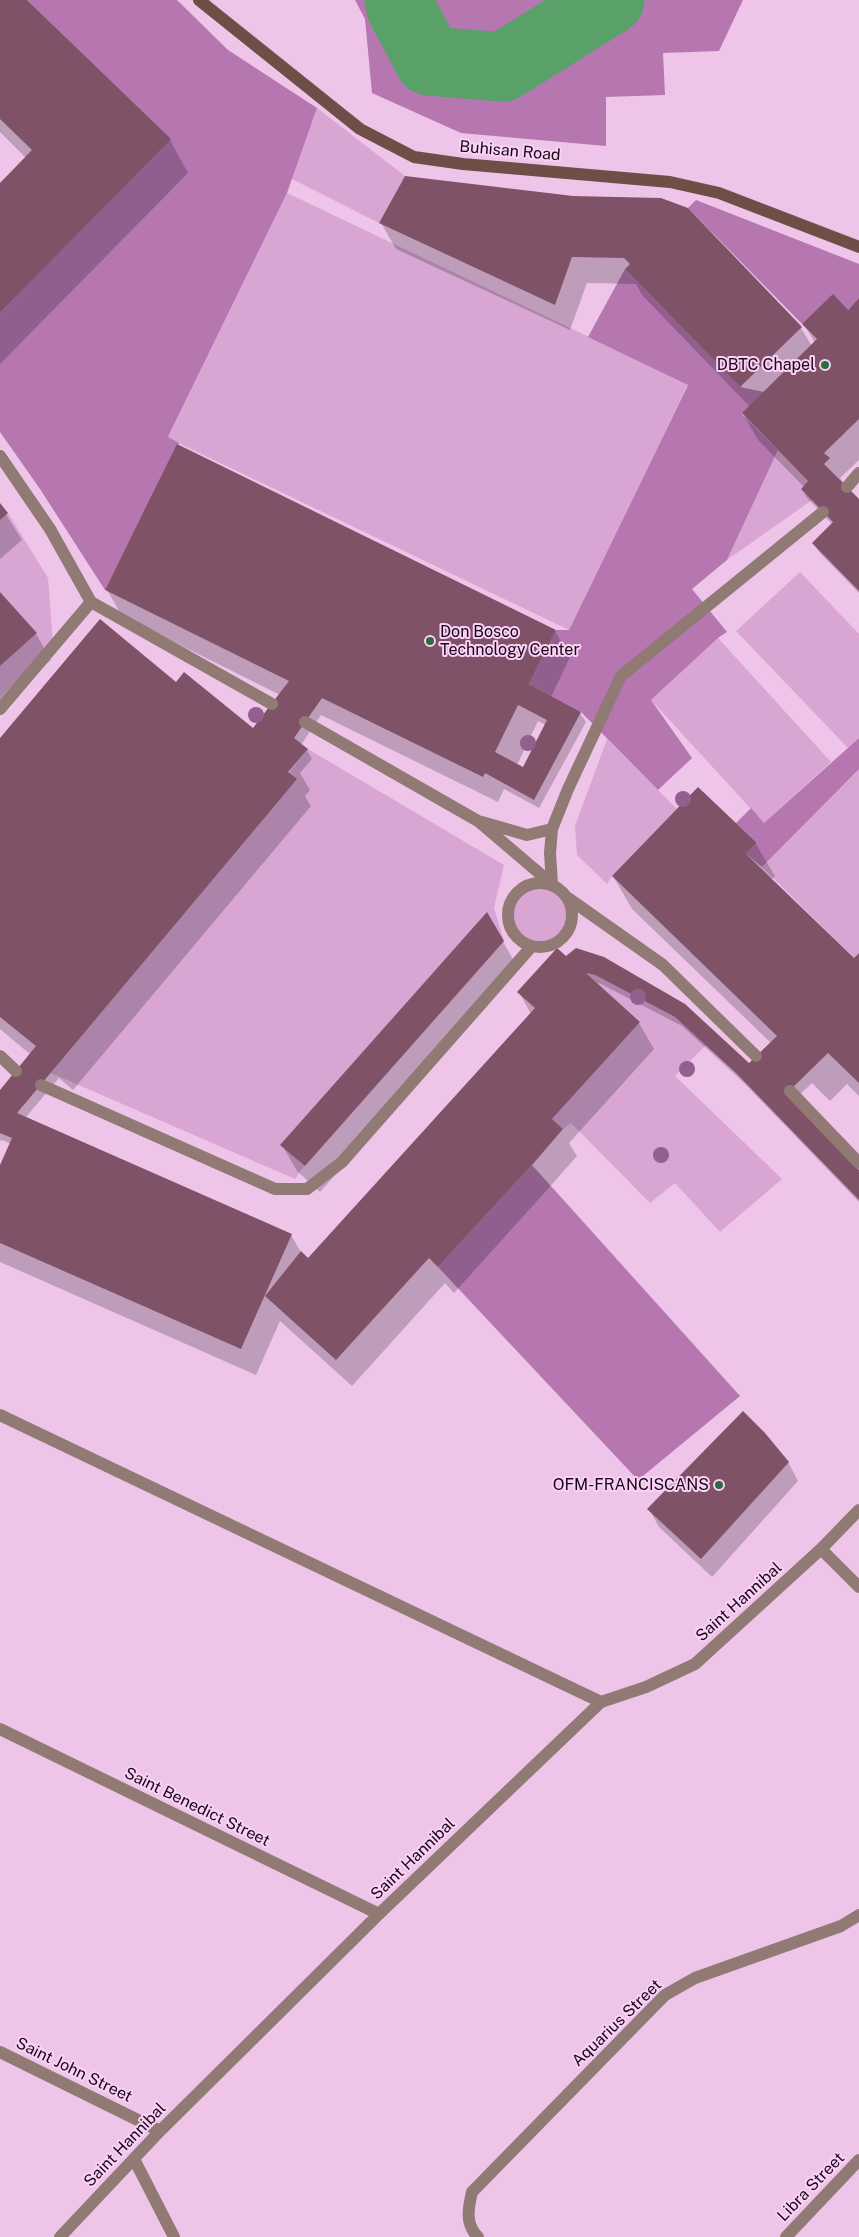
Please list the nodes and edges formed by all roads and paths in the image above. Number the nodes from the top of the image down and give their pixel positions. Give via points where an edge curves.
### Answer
1 (199, 0) edge
2 (859, 246) edge
3 (0, 456) edge
4 (859, 473) edge
5 (847, 487) dead end
6 (822, 512) dead end
7 (91, 602) junction
8 (272, 704) dead end
9 (0, 709) edge
10 (305, 722) dead end
11 (478, 821) junction
12 (552, 829) junction
13 (552, 884) junction
14 (568, 898) junction
15 (532, 946) junction
16 (0, 1056) edge
17 (756, 1056) dead end
18 (16, 1070) dead end
19 (41, 1085) dead end
20 (790, 1091) dead end
21 (859, 1163) edge
22 (0, 1415) edge
23 (859, 1510) edge
24 (821, 1549) junction
25 (859, 1587) edge
26 (601, 1702) junction
27 (0, 1729) edge
28 (379, 1914) junction
29 (859, 1915) edge
30 (0, 2052) edge
31 (160, 2131) junction
32 (134, 2159) junction
33 (859, 2160) edge
34 (476, 2235) edge
35 (60, 2237) edge
36 (174, 2237) edge
37 (786, 2237) edge

1 - 2 street, Buhisan Road via 360,129 414,156 463,164 670,182 719,193
3 - 7 street via 50,529
4 - 5 street
6 - 12 street via 621,676
7 - 8 street
7 - 9 street
10 - 11 street
11 - 12 street via 527,835
11 - 13 street
12 - 13 street
13 - 14 street
13 - 15 street via 541,882 520,888 508,905 509,926 523,943
14 - 15 street via 572,908 569,930 554,944
14 - 17 street via 663,966
15 - 19 street via 342,1162 307,1189 275,1189
16 - 18 street
20 - 21 street
22 - 26 street
23 - 24 street, Saint Hannibal
24 - 25 street
24 - 26 street, Saint Hannibal via 695,1664 646,1687
26 - 28 street, Saint Hannibal
27 - 28 street, Saint Benedict Street
28 - 31 street, Saint Hannibal
29 - 34 street, Aquarius Street via 841,1926 695,1978 664,1995 472,2192 466,2214
30 - 31 street, Saint John Street
31 - 32 street, Saint Hannibal
32 - 35 street, Saint Hannibal
32 - 36 street
33 - 37 street, Libra Street

